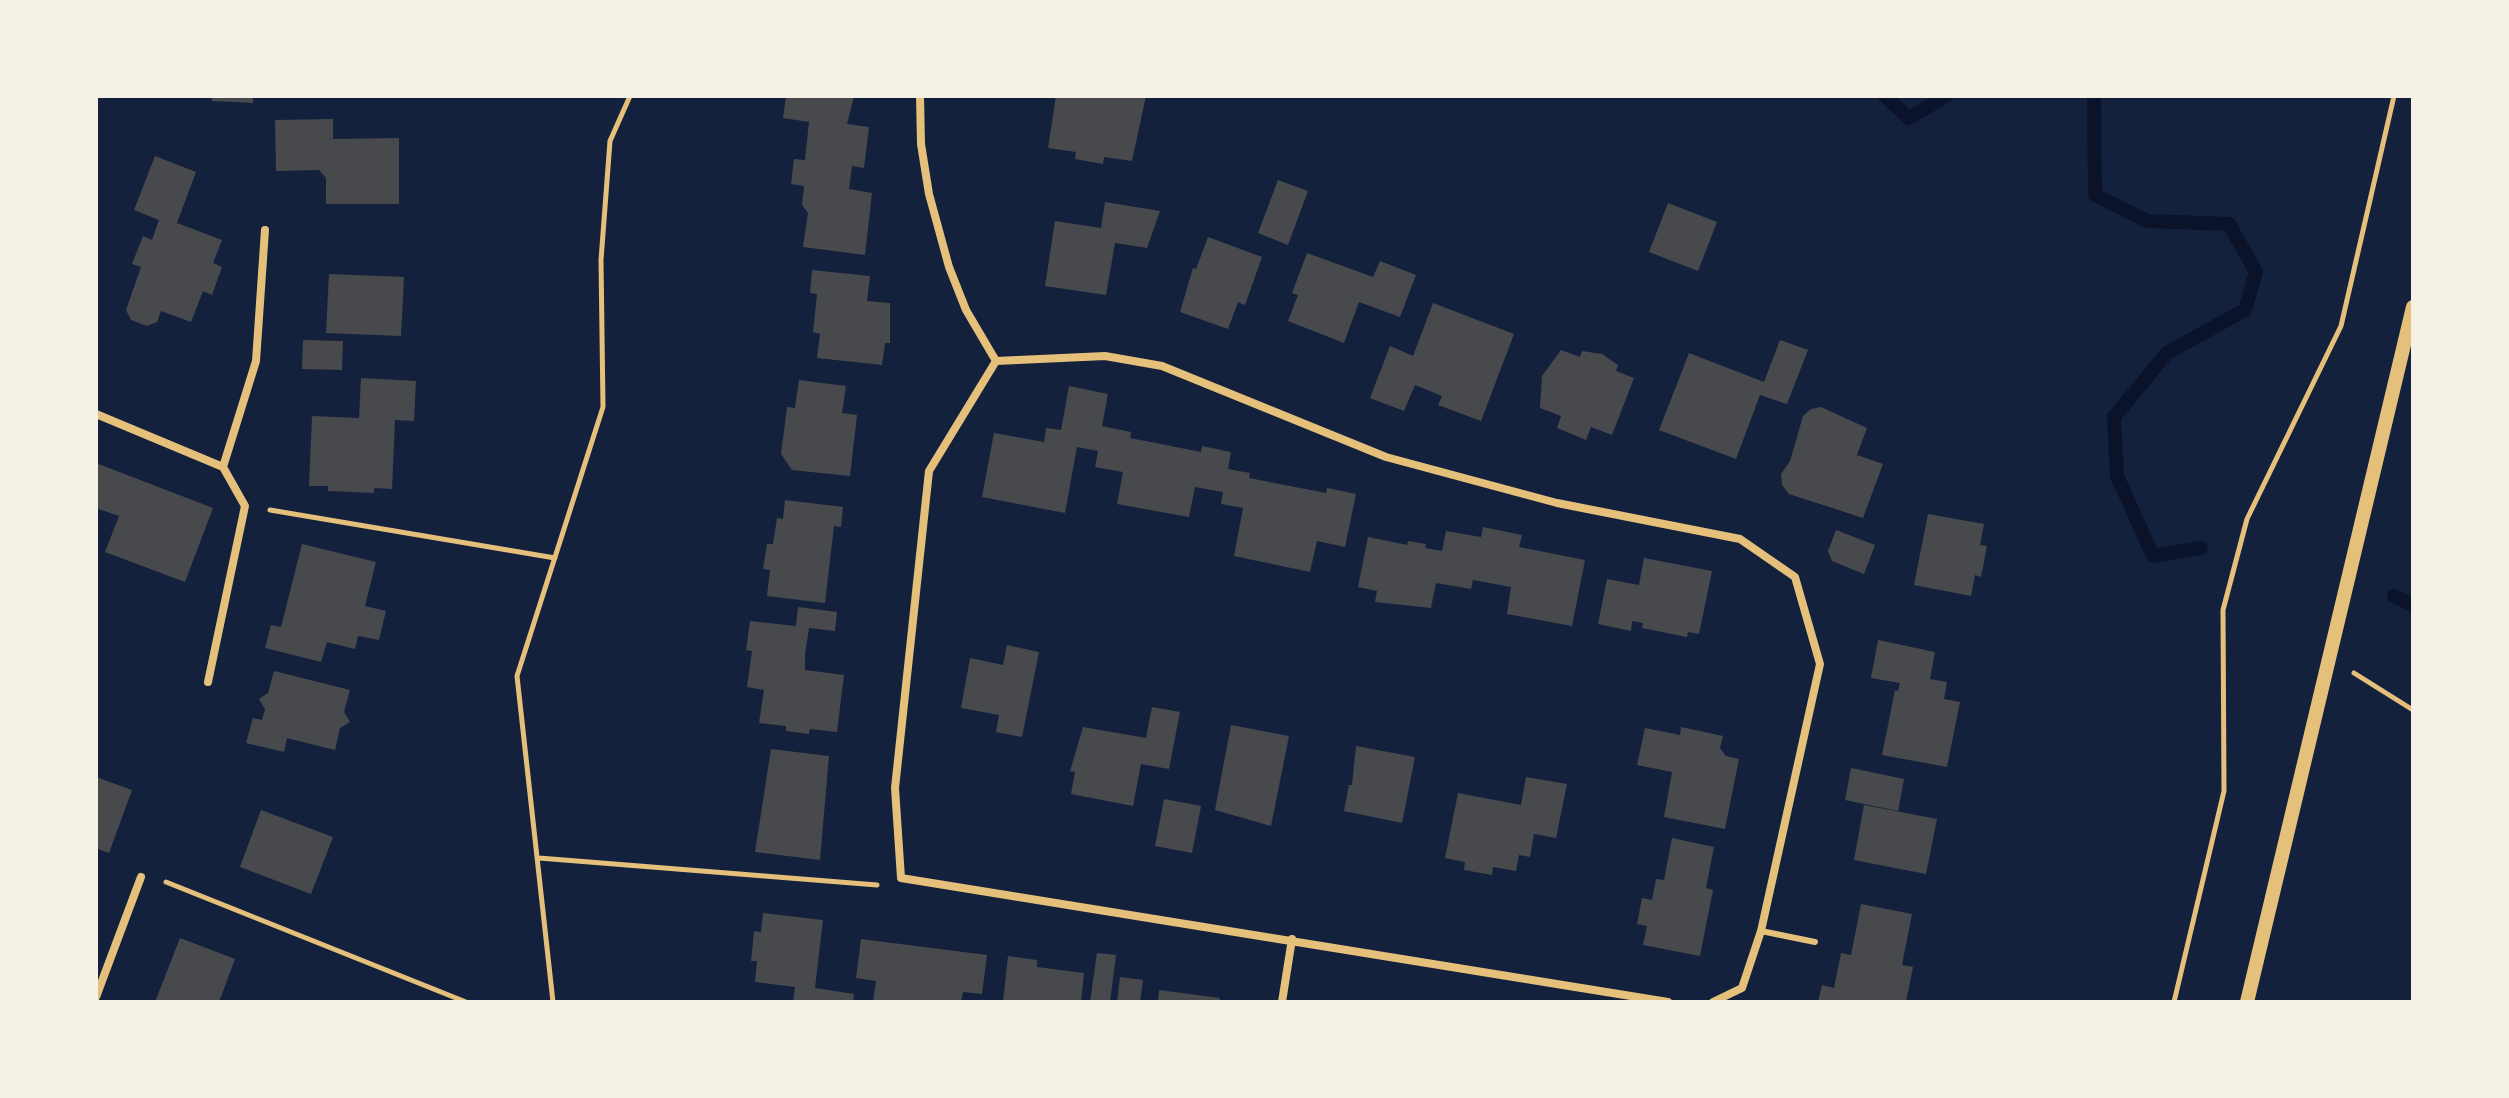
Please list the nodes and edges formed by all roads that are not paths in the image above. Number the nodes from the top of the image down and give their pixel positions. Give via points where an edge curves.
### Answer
1 (920, 96) edge
2 (265, 230) dead end
3 (2413, 307) edge
4 (996, 361) junction
5 (96, 414) edge
6 (223, 467) junction
7 (208, 682) dead end
8 (141, 877) road end
9 (1761, 931) junction
10 (1292, 939) junction
11 (1815, 942) dead end
12 (100, 971) edge
13 (96, 997) edge
14 (1282, 1002) edge
15 (1668, 1002) edge
16 (1713, 1002) edge
17 (2247, 1002) edge

1 - 4 street via 927,182 941,238 966,310
2 - 6 street via 256,361
3 - 17 street
4 - 9 street via 1105,356 1162,366 1386,457 1557,503 1740,539 1795,577 1820,664
4 - 10 street via 929,471 895,788 901,878
5 - 6 street
6 - 7 street via 245,506
8 - 12 street
9 - 11 lane
9 - 16 street via 1742,988
10 - 14 street
10 - 15 street
12 - 13 street

